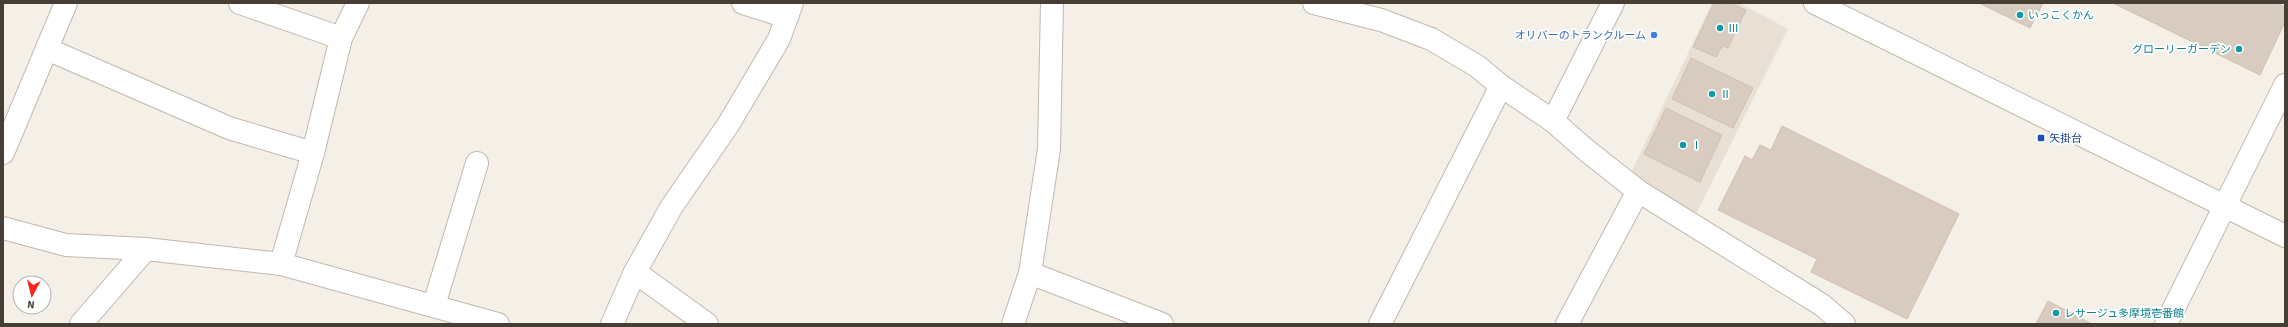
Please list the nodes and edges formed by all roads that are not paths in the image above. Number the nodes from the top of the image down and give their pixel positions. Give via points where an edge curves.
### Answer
1 (66, 3) edge
2 (240, 3) edge
3 (358, 3) edge
4 (743, 3) edge
5 (1052, 3) edge
6 (1314, 3) edge
7 (1613, 3) edge
8 (1815, 3) edge
9 (789, 10) edge
10 (341, 38) junction
11 (47, 49) junction
12 (2285, 85) edge
13 (1501, 86) junction
14 (1553, 121) junction
15 (3, 153) edge
16 (313, 153) junction
17 (477, 163) dead end
18 (1638, 190) junction
19 (2225, 206) junction
20 (3, 228) edge
21 (2285, 236) edge
22 (146, 249) junction
23 (281, 264) junction
24 (635, 272) junction
25 (1030, 273) junction
26 (434, 305) junction
27 (81, 324) edge
28 (498, 324) edge
29 (612, 324) edge
30 (708, 324) edge
31 (1013, 324) edge
32 (1162, 324) edge
33 (1380, 324) edge
34 (1567, 324) edge
35 (1844, 324) edge
36 (2166, 324) edge

1 - 11 street
2 - 10 street
3 - 10 street
4 - 9 street
5 - 25 street via 1048,149
6 - 13 street via 1381,20 1431,39 1477,66
7 - 14 street
8 - 19 street
9 - 24 street via 779,39 672,206
10 - 16 street
11 - 15 street
11 - 16 street via 229,128
12 - 19 street
13 - 14 street
13 - 33 street
14 - 18 street
16 - 23 street
17 - 26 street
18 - 34 street
18 - 35 street via 1822,305
19 - 21 street
19 - 36 street
20 - 22 street via 66,245
22 - 23 street
22 - 27 street
23 - 26 street
24 - 29 street
24 - 30 street
25 - 31 street
25 - 32 street
26 - 28 street

